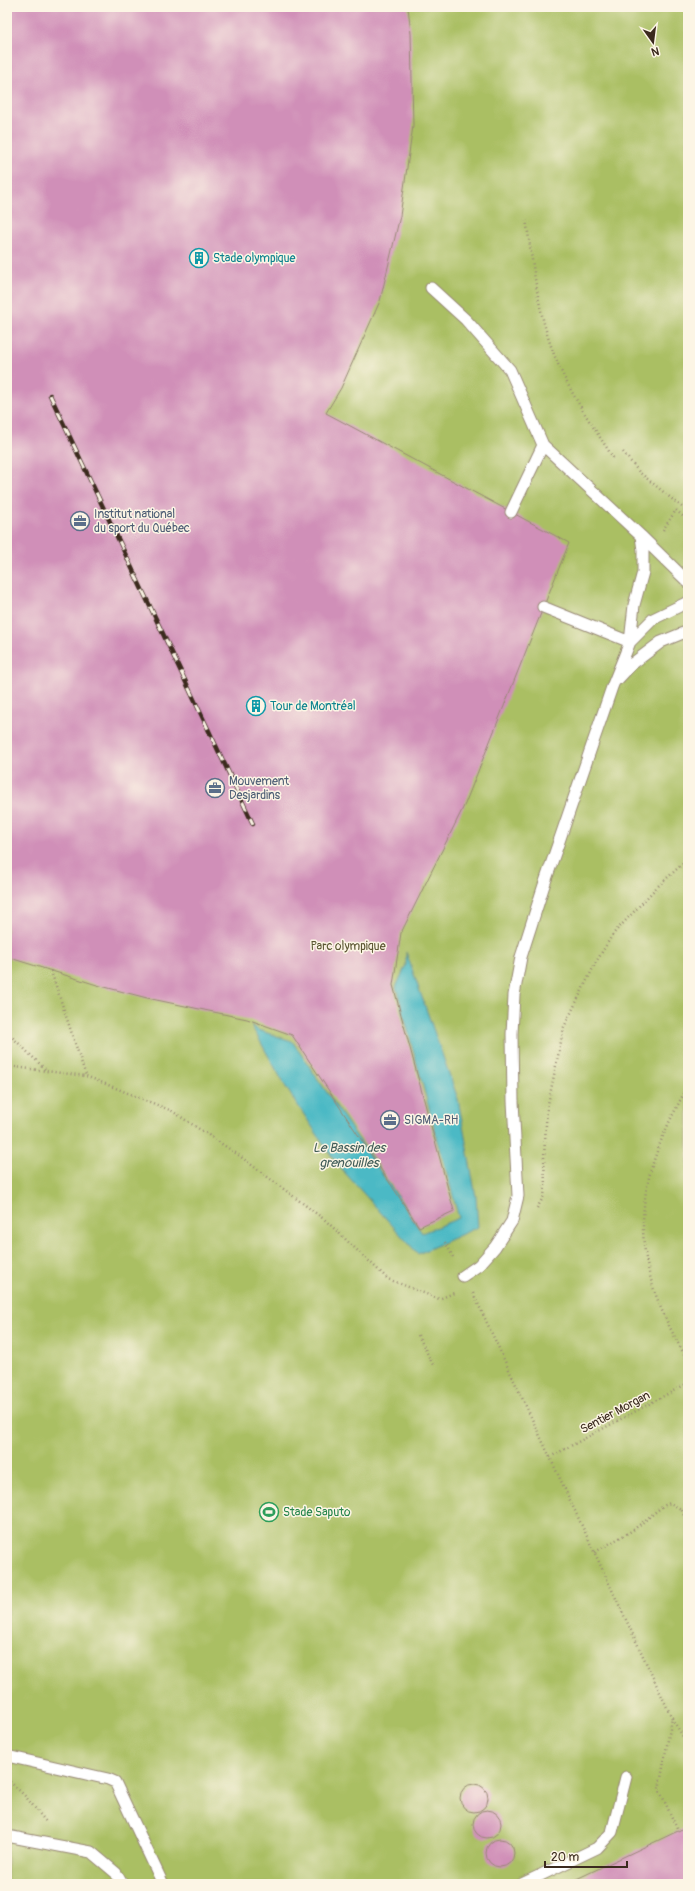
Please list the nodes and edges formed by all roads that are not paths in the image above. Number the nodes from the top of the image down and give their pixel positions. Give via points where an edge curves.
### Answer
1 (431, 288) dead end
2 (543, 446) junction
3 (511, 512) dead end
4 (641, 536) junction
5 (688, 582) edge
6 (688, 602) edge
7 (543, 607) dead end
8 (688, 631) edge
9 (630, 642) junction
10 (613, 684) junction
11 (463, 1276) dead end
12 (7, 1756) edge
13 (626, 1777) dead end
14 (7, 1836) edge
15 (122, 1884) edge
16 (163, 1884) edge
17 (522, 1884) edge

1 - 2 lane via 466,320 510,370
2 - 3 lane
2 - 4 lane
4 - 5 lane
4 - 9 lane via 643,572 634,605
6 - 9 lane via 653,619
7 - 9 lane
8 - 10 lane via 661,642 632,664
9 - 10 lane
10 - 11 lane via 542,888 521,957 514,995 512,1034 518,1196 512,1221 479,1265
12 - 16 lane via 115,1782
13 - 17 lane via 612,1832 597,1848
14 - 15 lane via 91,1852 116,1873

